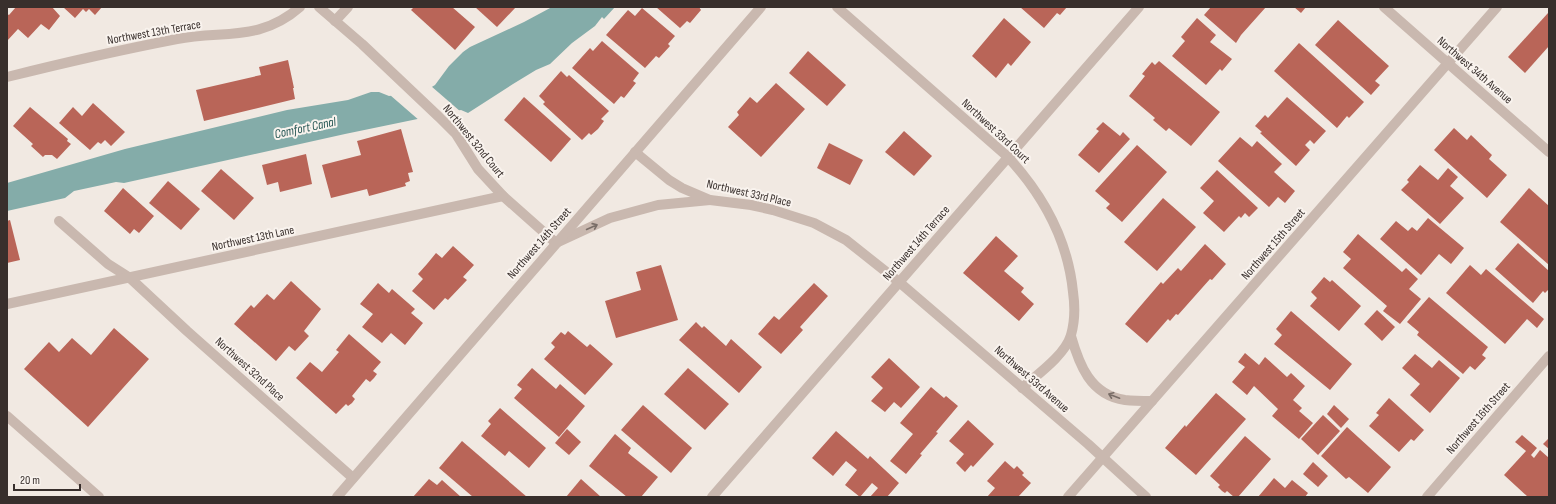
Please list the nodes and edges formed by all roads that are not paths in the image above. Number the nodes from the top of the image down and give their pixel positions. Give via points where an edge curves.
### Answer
1 (300, 7) edge
2 (319, 7) edge
3 (348, 7) edge
4 (760, 7) edge
5 (837, 7) edge
6 (1139, 7) edge
7 (1384, 7) edge
8 (1497, 7) edge
9 (335, 21) junction
10 (1448, 63) junction
11 (7, 76) edge
12 (635, 152) junction
13 (1549, 152) edge
14 (1008, 157) junction
15 (503, 196) junction
16 (710, 200) junction
17 (58, 221) dead end
18 (556, 243) junction
19 (130, 278) junction
20 (899, 282) junction
21 (7, 304) edge
22 (1071, 336) junction
23 (1549, 356) edge
24 (1022, 388) junction
25 (1152, 401) junction
26 (7, 416) edge
27 (1103, 457) junction
28 (353, 478) junction
29 (99, 497) edge
30 (337, 497) edge
31 (712, 497) edge
32 (1068, 497) edge
33 (1146, 497) edge
34 (1427, 497) edge

1 - 11 street, Northwest 13th Terrace via 288,18 253,32 178,39
2 - 9 street, Northwest 32nd Court
3 - 9 street
4 - 12 street, Northwest 14th Street
5 - 14 street, Northwest 33rd Court
6 - 14 street, Northwest 14th Terrace
7 - 10 street, Northwest 34th Avenue
8 - 10 street, Northwest 15th Street
9 - 15 street, Northwest 32nd Court via 439,116 456,134 478,169
10 - 13 street, Northwest 34th Avenue
10 - 25 street, Northwest 15th Street
12 - 16 street, Northwest 33rd Place via 669,180
12 - 18 street, Northwest 14th Street
14 - 20 street, Northwest 14th Terrace
14 - 22 street, Northwest 33rd Court via 1022,172 1046,207 1062,243 1070,270 1074,306
15 - 18 street, Northwest 32nd Court
15 - 19 street, Northwest 13th Lane
18 -> 16 street via 624,214 658,205
16 - 20 street, Northwest 33rd Place via 751,205 814,223 846,240
17 - 19 street via 108,264
18 - 28 street, Northwest 14th Street
19 - 21 street, Northwest 13th Lane
19 - 28 street, Northwest 32nd Place
20 - 24 street, Northwest 33rd Avenue
20 - 31 street, Northwest 14th Terrace
22 - 24 street, Northwest 33rd Court via 1061,352
25 -> 22 street via 1124,400 1111,396 1094,384 1080,363
23 - 34 street, Northwest 16th Street
24 - 27 street, Northwest 33rd Avenue
25 - 27 street, Northwest 15th Street
26 - 29 street
27 - 32 street, Northwest 15th Street
27 - 33 street, Northwest 33rd Avenue
28 - 30 street, Northwest 14th Street

